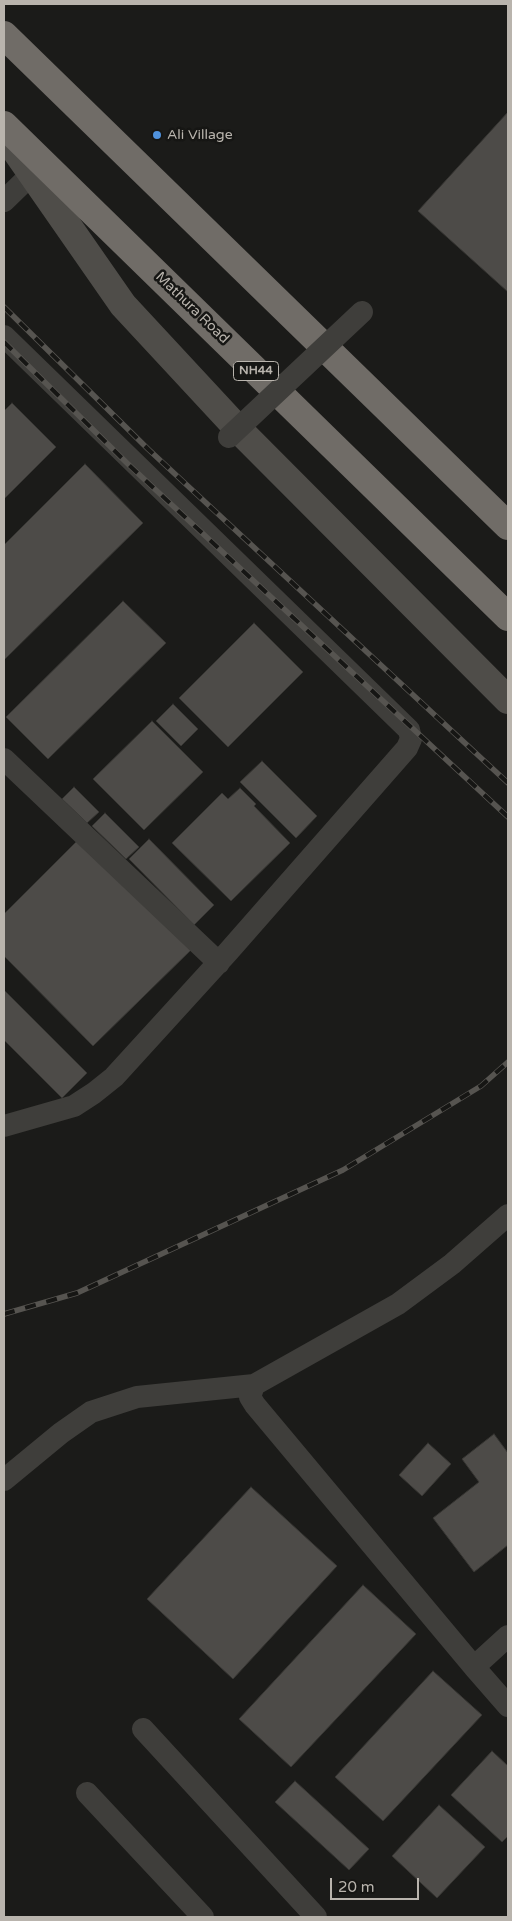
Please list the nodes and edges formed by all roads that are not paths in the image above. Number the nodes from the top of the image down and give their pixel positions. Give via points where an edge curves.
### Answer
1 (4, 35) edge
2 (4, 125) edge
3 (4, 134) edge
4 (37, 168) junction
5 (4, 201) edge
6 (362, 312) dead end
7 (4, 336) edge
8 (229, 437) dead end
9 (508, 526) edge
10 (508, 617) edge
11 (508, 700) edge
12 (4, 759) edge
13 (219, 963) junction
14 (4, 1126) edge
15 (508, 1215) edge
16 (254, 1385) junction
17 (4, 1480) edge
18 (508, 1636) edge
19 (474, 1668) junction
20 (508, 1706) edge
21 (143, 1729) dead end
22 (87, 1793) dead end
23 (203, 1917) edge
24 (316, 1917) edge

1 - 9 highway
2 - 4 highway, Mathura Road / NH44
3 - 4 street
4 - 5 street
4 - 10 highway, Mathura Road / NH44
4 - 11 street via 123,305 239,430
6 - 8 street, bridge
7 - 13 street via 409,730 411,739 407,748
12 - 13 street
13 - 14 street via 114,1078 74,1106
15 - 16 street via 452,1264 398,1304
16 - 17 street via 137,1397 91,1412
16 - 19 street via 250,1397 255,1405
18 - 19 street
19 - 20 street
21 - 24 street
22 - 23 street

